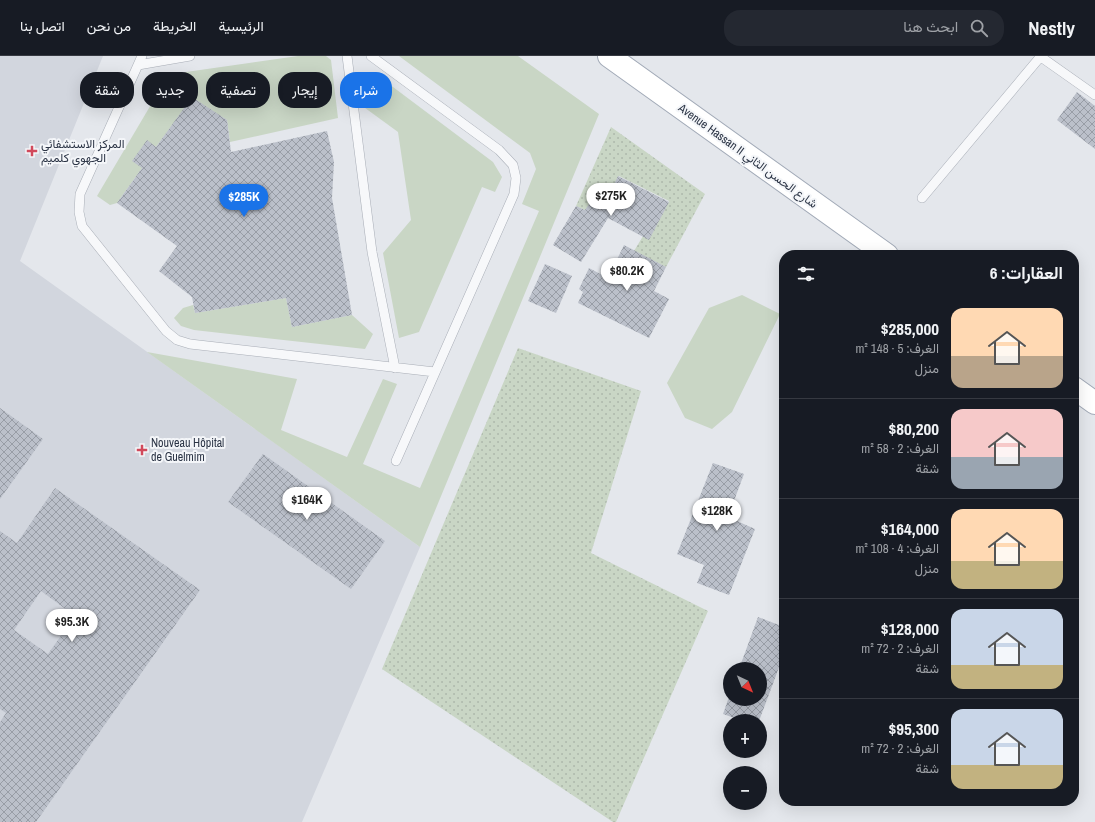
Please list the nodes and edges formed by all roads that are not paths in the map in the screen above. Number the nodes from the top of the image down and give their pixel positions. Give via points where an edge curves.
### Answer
1 (142, 56) edge
2 (190, 56) edge
3 (347, 56) edge
4 (372, 56) edge
5 (609, 56) edge
6 (1041, 57) edge
7 (138, 65) junction
8 (1095, 96) edge
9 (922, 198) dead end
10 (881, 250) edge
11 (395, 368) junction
12 (435, 372) junction
13 (1079, 392) edge
14 (1095, 403) edge
15 (396, 461) dead end

1 - 7 lane
2 - 7 lane
3 - 11 lane via 372,252
4 - 12 lane via 499,150 513,165 516,178 514,194
5 - 10 main road, Avenue Hassan II شارع الحسن الثاني
6 - 8 lane
6 - 9 lane
7 - 11 lane via 80,194 79,212 82,226 166,331 177,340 190,344
11 - 12 lane
12 - 15 lane
13 - 14 main road

